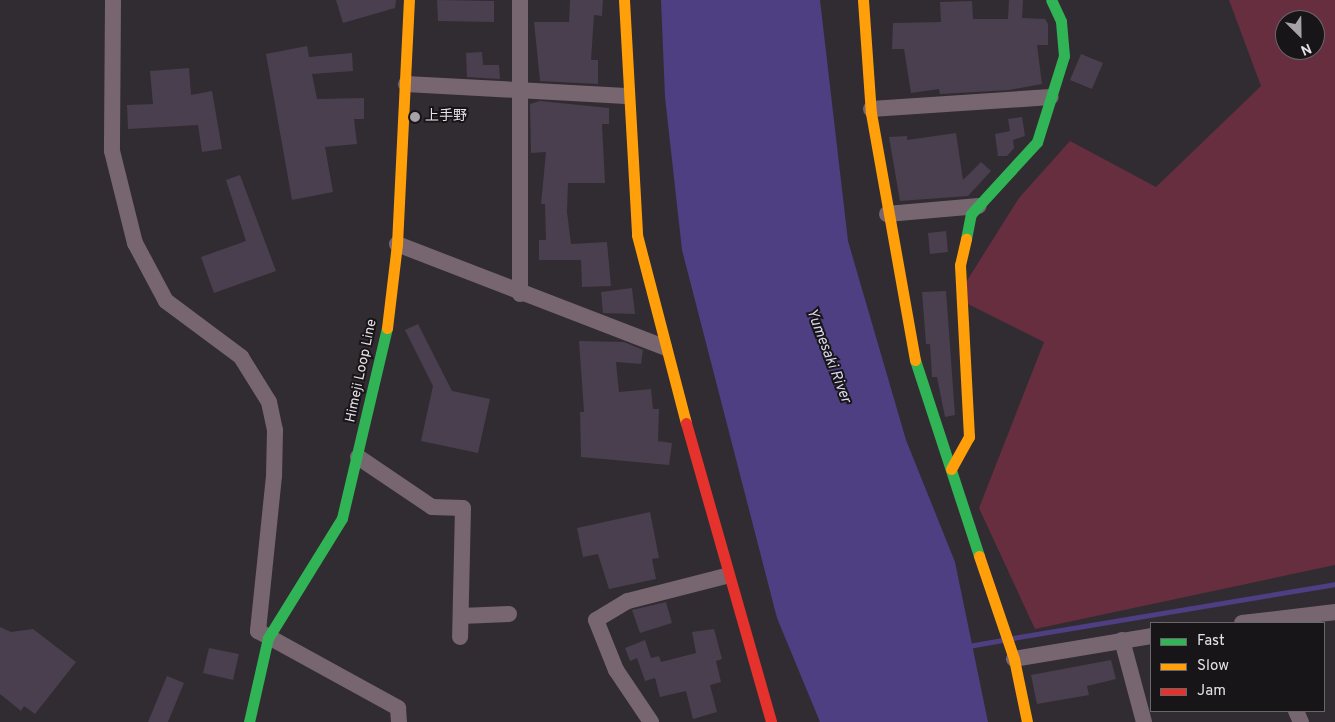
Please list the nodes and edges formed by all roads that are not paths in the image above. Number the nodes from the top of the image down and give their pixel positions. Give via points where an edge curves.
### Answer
1 (113, 0) edge
2 (409, 0) edge
3 (520, 0) edge
4 (624, 0) edge
5 (863, 0) edge
6 (1051, 0) edge
7 (406, 84) junction
8 (521, 93) junction
9 (626, 96) junction
10 (1051, 97) junction
11 (870, 109) junction
12 (979, 206) junction
13 (887, 214) junction
14 (397, 244) junction
15 (520, 294) junction
16 (664, 347) junction
17 (358, 457) junction
18 (951, 469) junction
19 (726, 576) junction
20 (1335, 612) edge
21 (509, 614) dead end
22 (461, 616) junction
23 (1260, 622) edge
24 (1150, 636) edge
25 (460, 637) dead end
26 (268, 638) junction
27 (1122, 640) junction
28 (1014, 659) junction
29 (249, 722) edge
30 (399, 722) edge
31 (651, 722) edge
32 (771, 722) edge
33 (1027, 722) edge
34 (1144, 722) edge

1 - 26 street via 112,151 135,243 166,301 241,358 269,402 275,430 274,476 258,631
2 - 7 street, Himeji Loop Line
3 - 8 street
4 - 9 street
5 - 11 street
6 - 10 street via 1060,21 1064,56
7 - 8 street
7 - 14 street, Himeji Loop Line
8 - 9 street
8 - 15 street
9 - 16 street via 637,235
10 - 11 street
10 - 12 street via 1037,142
11 - 13 street
12 - 13 street
12 - 18 street via 971,214 960,265 969,437
13 - 18 street via 918,377
14 - 15 street
14 - 17 street, Himeji Loop Line via 388,323
15 - 16 street
16 - 19 street
17 - 22 street via 432,507 463,508
17 - 26 street, Himeji Loop Line via 342,518
18 - 28 street
19 - 31 street via 628,601 596,620 616,670
19 - 32 street
20 - 23 street
21 - 22 street
22 - 25 street
24 - 27 street
26 - 29 street, Himeji Loop Line
26 - 30 street via 398,708
27 - 28 street
27 - 34 street
28 - 33 street

